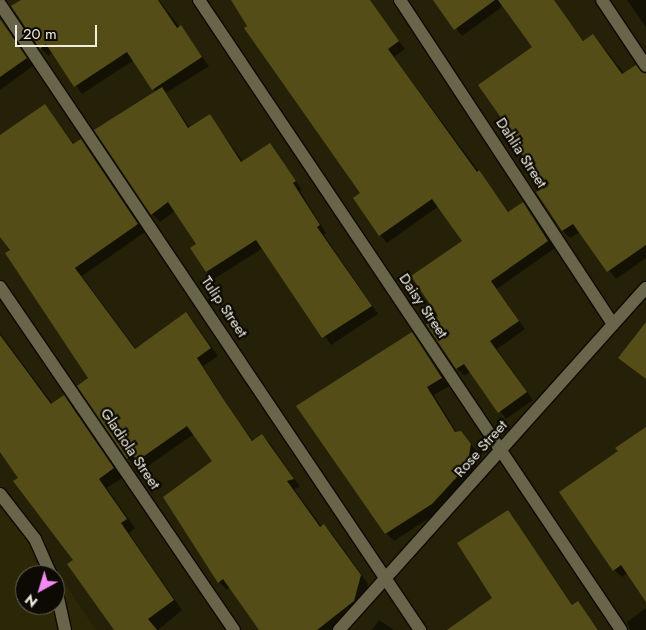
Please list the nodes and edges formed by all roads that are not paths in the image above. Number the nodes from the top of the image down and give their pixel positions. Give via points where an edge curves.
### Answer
1 (199, 0) edge
2 (400, 0) edge
3 (602, 0) edge
4 (0, 4) edge
5 (646, 66) edge
6 (0, 287) edge
7 (646, 288) edge
8 (614, 324) junction
9 (501, 452) junction
10 (0, 494) edge
11 (47, 565) edge
12 (385, 579) junction
13 (62, 615) edge
14 (65, 630) edge
15 (234, 630) edge
16 (339, 630) edge
17 (420, 630) edge
18 (621, 630) edge

1 - 9 street, Daisy Street
2 - 8 street, Dahlia Street
3 - 5 street
4 - 12 street, Tulip Street
6 - 15 street, Gladiola Street
7 - 8 street, Rose Street
8 - 9 street, Rose Street
9 - 12 street, Rose Street
9 - 18 street, Daisy Street
10 - 11 street via 35,539
12 - 16 street, Rose Street
12 - 17 street, Tulip Street
13 - 14 street

